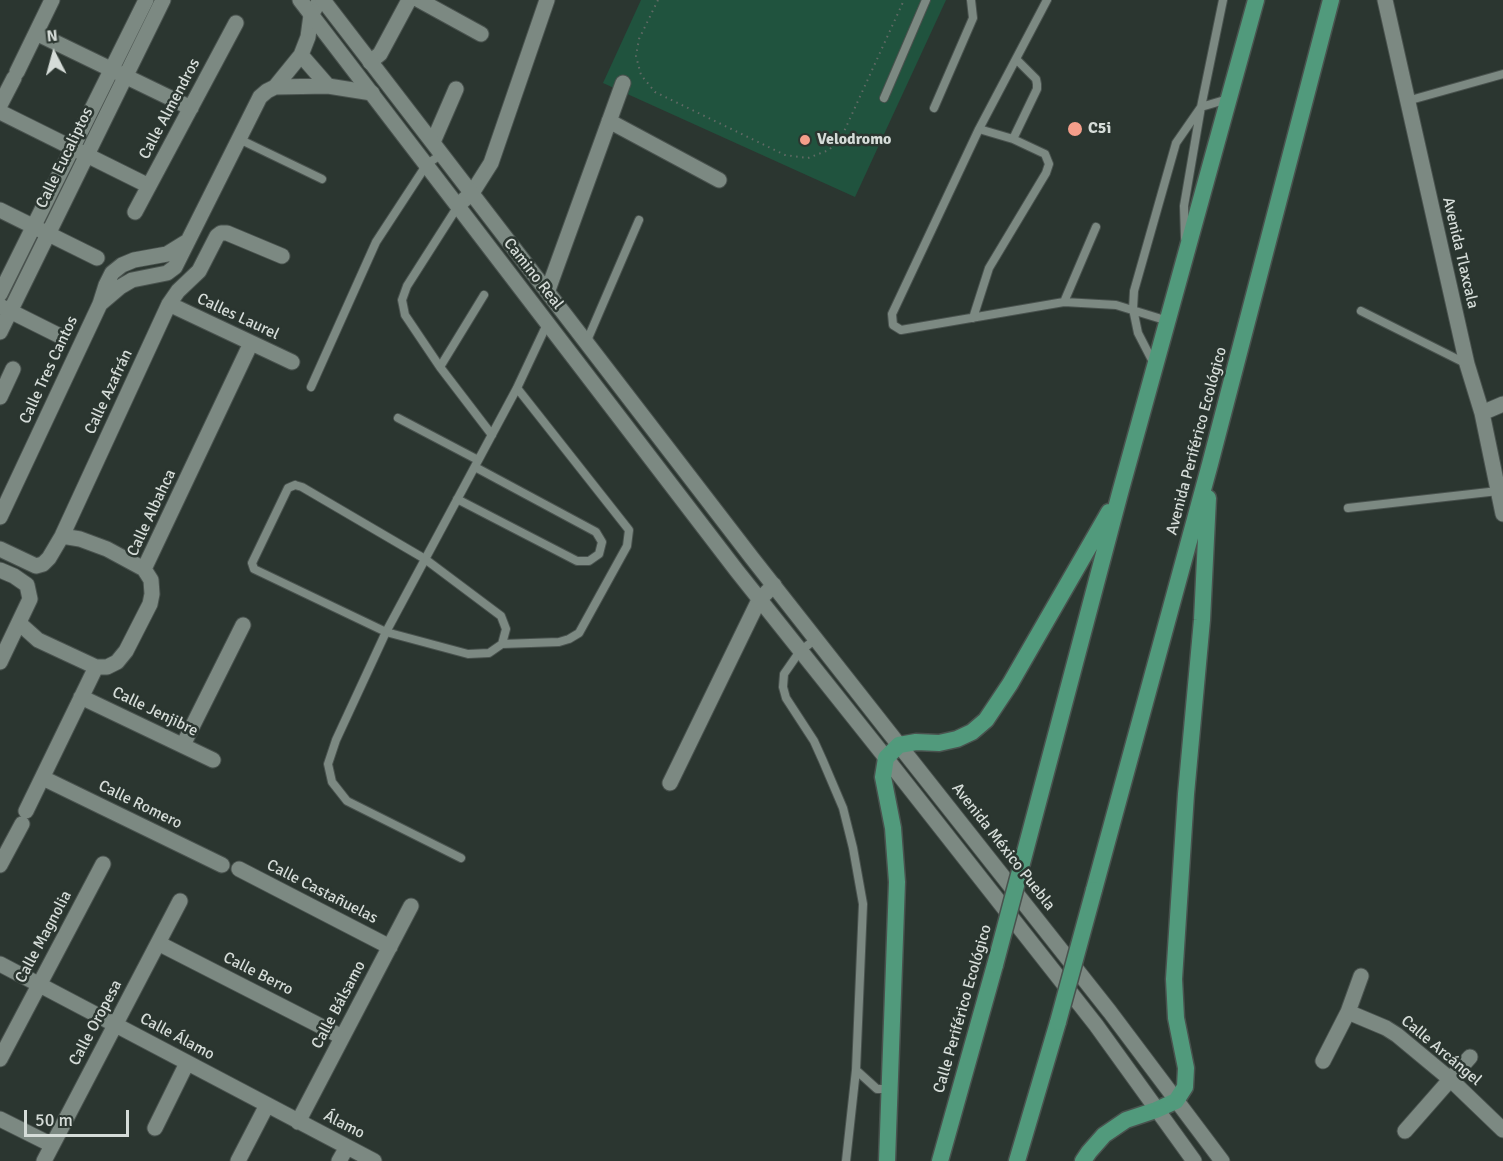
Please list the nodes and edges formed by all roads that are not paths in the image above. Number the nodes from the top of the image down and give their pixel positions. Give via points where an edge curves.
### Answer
1 (52, 0) edge
2 (146, 0) edge
3 (163, 0) edge
4 (300, 0) edge
5 (322, 0) edge
6 (409, 0) edge
7 (420, 0) edge
8 (547, 0) edge
9 (927, 0) edge
10 (971, 0) edge
11 (1047, 0) edge
12 (1223, 0) edge
13 (1256, 0) edge
14 (1331, 0) edge
15 (1385, 0) edge
16 (311, 15) junction
17 (236, 23) dead end
18 (36, 33) junction
19 (481, 34) dead end
20 (301, 56) junction
21 (1017, 60) junction
22 (370, 62) junction
23 (119, 73) junction
24 (1503, 74) edge
25 (623, 82) dead end
26 (328, 86) junction
27 (275, 87) junction
28 (456, 89) dead end
29 (372, 93) junction
30 (884, 98) dead end
31 (1228, 99) junction
32 (1407, 101) junction
33 (0, 105) edge
34 (1201, 107) junction
35 (191, 108) junction
36 (934, 108) dead end
37 (0, 112) edge
38 (609, 121) junction
39 (979, 129) junction
40 (239, 139) junction
41 (1013, 139) junction
42 (437, 148) junction
43 (80, 152) junction
44 (427, 164) junction
45 (322, 179) dead end
46 (719, 180) dead end
47 (149, 186) junction
48 (472, 193) junction
49 (458, 205) junction
50 (0, 210) edge
51 (135, 212) dead end
52 (639, 220) dead end
53 (34, 226) junction
54 (1096, 227) dead end
55 (48, 233) junction
56 (282, 256) dead end
57 (1185, 257) junction
58 (97, 258) dead end
59 (548, 290) junction
60 (0, 294) edge
61 (484, 295) dead end
62 (1064, 302) junction
63 (169, 304) junction
64 (5, 309) edge
65 (1133, 309) junction
66 (1361, 311) dead end
67 (973, 318) junction
68 (1168, 321) junction
69 (548, 322) junction
70 (0, 332) edge
71 (60, 336) dead end
72 (251, 343) junction
73 (586, 343) junction
74 (292, 362) dead end
75 (1467, 364) junction
76 (440, 367) junction
77 (1156, 367) junction
78 (13, 369) dead end
79 (312, 387) dead end
80 (517, 388) junction
81 (0, 397) edge
82 (1503, 404) edge
83 (1482, 413) junction
84 (398, 418) dead end
85 (492, 435) junction
86 (476, 463) junction
87 (1210, 464) junction
88 (1498, 490) junction
89 (1120, 493) junction
90 (457, 499) junction
91 (1348, 508) dead end
92 (1503, 514) edge
93 (0, 518) edge
94 (62, 536) junction
95 (0, 549) edge
96 (752, 558) joint
97 (21, 559) junction
98 (425, 559) junction
99 (144, 569) junction
100 (7, 573) edge
101 (774, 585) junction
102 (759, 600) junction
103 (18, 623) junction
104 (243, 625) dead end
105 (386, 632) junction
106 (816, 639) junction
107 (502, 644) junction
108 (800, 651) junction
109 (0, 662) edge
110 (96, 667) junction
111 (81, 697) junction
112 (183, 745) junction
113 (899, 745) junction
114 (886, 758) junction
115 (213, 760) dead end
116 (43, 778) junction
117 (670, 783) dead end
118 (461, 858) dead end
119 (103, 864) dead end
120 (0, 865) edge
121 (222, 865) dead end
122 (239, 869) dead end
123 (180, 901) dead end
124 (411, 906) dead end
125 (158, 943) junction
126 (390, 947) junction
127 (0, 964) edge
128 (1361, 976) dead end
129 (39, 985) junction
130 (1348, 1012) junction
131 (115, 1025) junction
132 (342, 1037) junction
133 (1470, 1057) dead end
134 (0, 1059) edge
135 (1323, 1061) dead end
136 (187, 1063) junction
137 (856, 1070) junction
138 (1450, 1079) junction
139 (891, 1089) junction
140 (1176, 1101) junction
141 (267, 1105) junction
142 (1156, 1110) junction
143 (0, 1119) edge
144 (298, 1122) junction
145 (155, 1128) dead end
146 (1503, 1130) edge
147 (1405, 1131) dead end
148 (52, 1145) junction
149 (347, 1147) junction
150 (44, 1161) edge
151 (238, 1161) edge
152 (339, 1161) edge
153 (374, 1161) edge
154 (846, 1161) edge
155 (887, 1161) edge
156 (940, 1161) edge
157 (1017, 1161) edge
158 (1083, 1161) edge
159 (1194, 1161) edge
160 (1222, 1161) edge

1 - 18 street
2 - 23 street, Calle Eucaliptos
3 - 23 street, Calle Eucaliptos
4 - 16 street, Camino Real
5 - 16 street, Calle Tres Cantos
5 - 22 street, Camino Real
6 - 22 street via 380,54
7 - 19 street
8 - 48 street via 491,163
9 - 30 lane
10 - 36 lane via 973,18
11 - 21 lane
12 - 34 lane
13 - 31 highway
14 - 87 highway, Avenida Periférico Ecológico
15 - 32 street, Avenida Tlaxcala
16 - 20 street, Calle Tres Cantos
16 - 29 street, Camino Real
17 - 35 street, Calle Almendros
18 - 23 street
18 - 33 street
20 - 26 street
20 - 27 street, Calle Tres Cantos
21 - 39 lane
21 - 41 lane via 1036,80 1037,89
22 - 42 street, Camino Real
23 - 35 street
23 - 43 street, Calle Eucaliptos
24 - 32 lane
25 - 38 street
26 - 27 street
26 - 29 street
27 - 40 street, Calle Tres Cantos via 260,98
28 - 42 street
29 - 44 street, Camino Real
31 - 34 lane
31 - 57 highway
32 - 75 street, Avenida Tlaxcala
34 - 57 lane via 1184,206
34 - 65 lane via 1176,143 1134,291
35 - 47 street, Calle Almendros
37 - 43 street
38 - 46 street
38 - 59 street
39 - 41 lane
39 - 67 lane via 892,314 893,325 901,330
40 - 45 lane
40 - 93 street, Calle Tres Cantos via 172,271 132,280 100,304
41 - 67 lane via 1045,154 1049,164 989,268
42 - 44 lane
42 - 48 street, Camino Real
43 - 47 street
43 - 53 street, Calle Eucaliptos
43 - 55 street, Calle Eucaliptos
44 - 49 street, Camino Real
44 - 79 lane via 376,242
47 - 51 street, Calle Almendros
48 - 49 street
48 - 59 street, Camino Real
49 - 69 street, Camino Real
49 - 76 lane via 402,300 405,315
50 - 53 street
52 - 73 lane
53 - 55 street
53 - 60 street, Calle Eucaliptos
54 - 62 lane
55 - 58 street
55 - 64 street, Calle Eucaliptos
56 - 63 street, Calle Azafrán via 221,233 199,271
57 - 68 highway
59 - 73 street, Camino Real
61 - 76 lane
62 - 65 lane
62 - 67 lane
63 - 72 street, Calles Laurel
63 - 94 street, Calle Azafrán
64 - 70 street, Calle Eucaliptos
64 - 71 street
65 - 68 lane
65 - 77 lane via 1138,333
66 - 75 lane
68 - 77 highway
69 - 80 lane
69 - 102 street, Camino Real
72 - 74 street, Calles Laurel
72 - 99 street, Calle Albahca
73 - 96 street, Camino Real
75 - 83 street, Avenida Tlaxcala
76 - 85 lane
77 - 89 highway
78 - 81 street
80 - 85 lane
80 - 107 lane via 629,530 627,546 579,633 559,642
82 - 83 street
83 - 88 street, Avenida Tlaxcala
84 - 86 lane
85 - 86 lane
86 - 90 lane
86 - 90 lane via 596,532 602,542 599,555 589,561 577,561
87 - 140 highway via 1174,979 1176,1018 1186,1068 1185,1087
87 - 157 highway, Avenida Periférico Ecológico, bridge
88 - 91 lane
88 - 92 street, Avenida Tlaxcala
89 - 113 highway via 986,720 957,739
89 - 156 highway, Calle Periférico Ecológico, bridge
90 - 98 lane
94 - 97 street, Calle Azafrán via 44,564 36,566
94 - 99 street via 107,549
95 - 97 street
96 - 101 street, Avenida México Puebla
97 - 100 street
98 - 105 lane
98 - 105 lane via 302,487 288,488 252,563 254,569
98 - 107 lane via 501,616 506,629
99 - 110 street, Calle Albahca via 151,580 150,604 117,662
100 - 103 street via 27,585 30,592
101 - 102 street
101 - 106 street, Avenida México Puebla
102 - 108 street
102 - 117 street
103 - 109 street
103 - 110 street via 38,640
104 - 112 street
105 - 107 lane via 468,654 489,653
105 - 118 lane via 336,741 328,764 332,782 347,801
106 - 108 lane
106 - 113 street, Avenida México Puebla
108 - 114 street
108 - 137 lane via 784,674 783,687 814,741 843,808 863,904
110 - 111 street
111 - 112 street, Calle Jenjibre
111 - 116 street
112 - 115 street, Calle Jenjibre
113 - 114 highway
113 - 140 street, Avenida México Puebla
114 - 139 highway via 883,777 893,828 897,882
114 - 142 street via 1096,1025
116 - 120 street
116 - 121 street, Calle Romero
119 - 129 street, Calle Magnolia
122 - 126 street, Calle Castañuelas
123 - 125 street, Calle Oropesa
124 - 126 street, Calle Bálsamo
125 - 131 street, Calle Oropesa
125 - 132 street, Calle Berro
126 - 132 street, Calle Bálsamo
127 - 129 street
128 - 130 street
129 - 131 street, Calle Álamo
129 - 134 street, Calle Magnolia
130 - 135 street
130 - 138 street, Calle Arcángel via 1386,1028
131 - 136 street, Calle Álamo
131 - 148 street, Calle Oropesa
132 - 144 street, Calle Bálsamo
133 - 138 street
136 - 141 street, Calle Álamo
136 - 145 street
137 - 139 lane via 877,1089
137 - 154 lane
138 - 146 street, Calle Arcángel
138 - 147 street
139 - 155 highway
140 - 142 highway
140 - 160 street, Avenida México Puebla
141 - 144 street, Calle Álamo
141 - 151 street
142 - 158 highway via 1125,1120 1104,1135
142 - 159 street
143 - 148 street
144 - 149 street, Álamo
148 - 150 street, Calle Oropesa
149 - 152 street
149 - 153 street, Álamo

